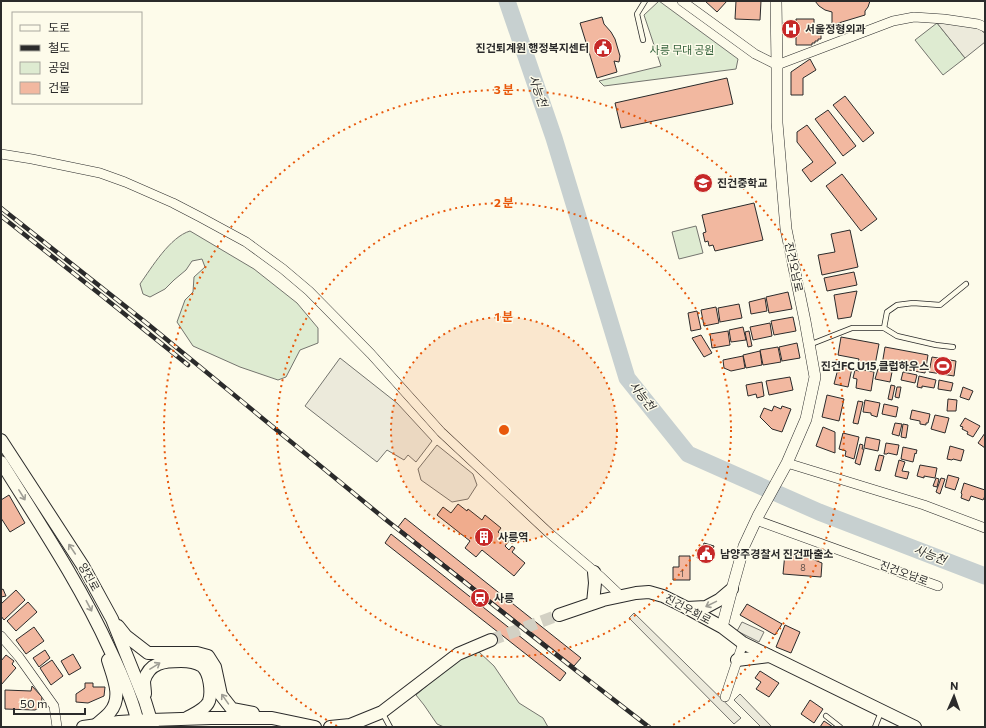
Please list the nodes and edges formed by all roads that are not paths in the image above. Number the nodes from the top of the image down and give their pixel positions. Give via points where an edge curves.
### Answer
1 (645, 1) edge
2 (682, 1) edge
3 (776, 1) edge
4 (985, 26) edge
5 (643, 40) dead end
6 (777, 64) junction
7 (1, 154) edge
8 (966, 284) dead end
9 (884, 328) junction
10 (809, 345) junction
11 (953, 347) dead end
12 (1, 440) edge
13 (1, 462) edge
14 (785, 467) junction
15 (757, 518) junction
16 (985, 528) edge
17 (594, 572) junction
18 (938, 586) dead end
19 (732, 589) junction
20 (621, 596) junction
21 (592, 603) junction
22 (687, 608) junction
23 (559, 615) tunnel mouth
24 (112, 619) junction
25 (722, 627) junction
26 (1, 636) edge
27 (491, 640) tunnel mouth
28 (106, 641) junction
29 (743, 643) junction
30 (771, 656) junction
31 (737, 660) junction
32 (725, 697) dead end
33 (146, 701) junction
34 (881, 710) junction
35 (382, 712) junction
36 (826, 716) dead end
37 (272, 718) junction
38 (181, 723) edge
39 (138, 724) edge
40 (152, 724) edge
41 (99, 726) edge
42 (57, 727) edge
43 (83, 727) edge
44 (315, 727) edge
45 (330, 727) edge
46 (390, 727) edge
47 (840, 727) edge
48 (875, 727) edge
49 (915, 727) edge

1 - 5 lane via 637,14
2 - 6 street via 755,54
3 - 6 street, 진건오남로
4 - 6 street via 914,17 893,21
6 - 10 street, 진건오남로 via 777,123 786,229
7 - 17 street via 100,173 173,203 246,242 309,291 376,359 441,432
8 - 9 lane via 940,305 897,305 887,312
9 - 10 lane via 852,328
9 - 11 lane via 897,336
10 - 14 street, 진건오남로 via 815,377 806,419
24 -> 12 main road, 양진로 via 83,566
13 -> 28 main road, 양진로 via 83,596
14 - 15 street, 진건오남로
14 - 16 street via 924,505
15 - 18 street, 진건오남로
15 - 19 street, 진건오남로 via 744,546
17 - 20 street
17 - 21 main road
19 -> 22 main road via 706,607
19 - 25 street, 진건오남로
20 - 21 main road, 진건우회로
20 - 22 main road, 진건우회로 via 649,592
21 - 23 main road, 진건우회로
22 - 25 main road, 진건우회로
24 - 33 main road, 양진로
37 -> 24 main road via 232,709 221,695 215,667 208,656 198,653 148,653 126,636
25 - 29 main road, 진건우회로
26 - 42 street via 54,706
27 - 35 main road via 458,654
28 - 39 main road, 양진로 via 124,679
28 - 41 main road via 106,654 116,688 116,701
29 - 30 main road, 진건우회로
29 - 31 street
30 - 31 main road
30 - 34 main road, 진건우회로
31 - 32 street
33 -> 38 main road via 144,682 149,670 157,664 184,661 201,666 209,680 209,702
33 - 40 main road, 양진로
34 - 48 lane
34 - 49 main road, 진건우회로
35 - 45 main road via 350,725
35 - 46 lane
36 - 47 lane
37 - 38 main road via 211,718
37 - 44 main road
38 - 40 main road
39 - 40 main road
39 - 41 main road via 119,722
41 - 43 main road

